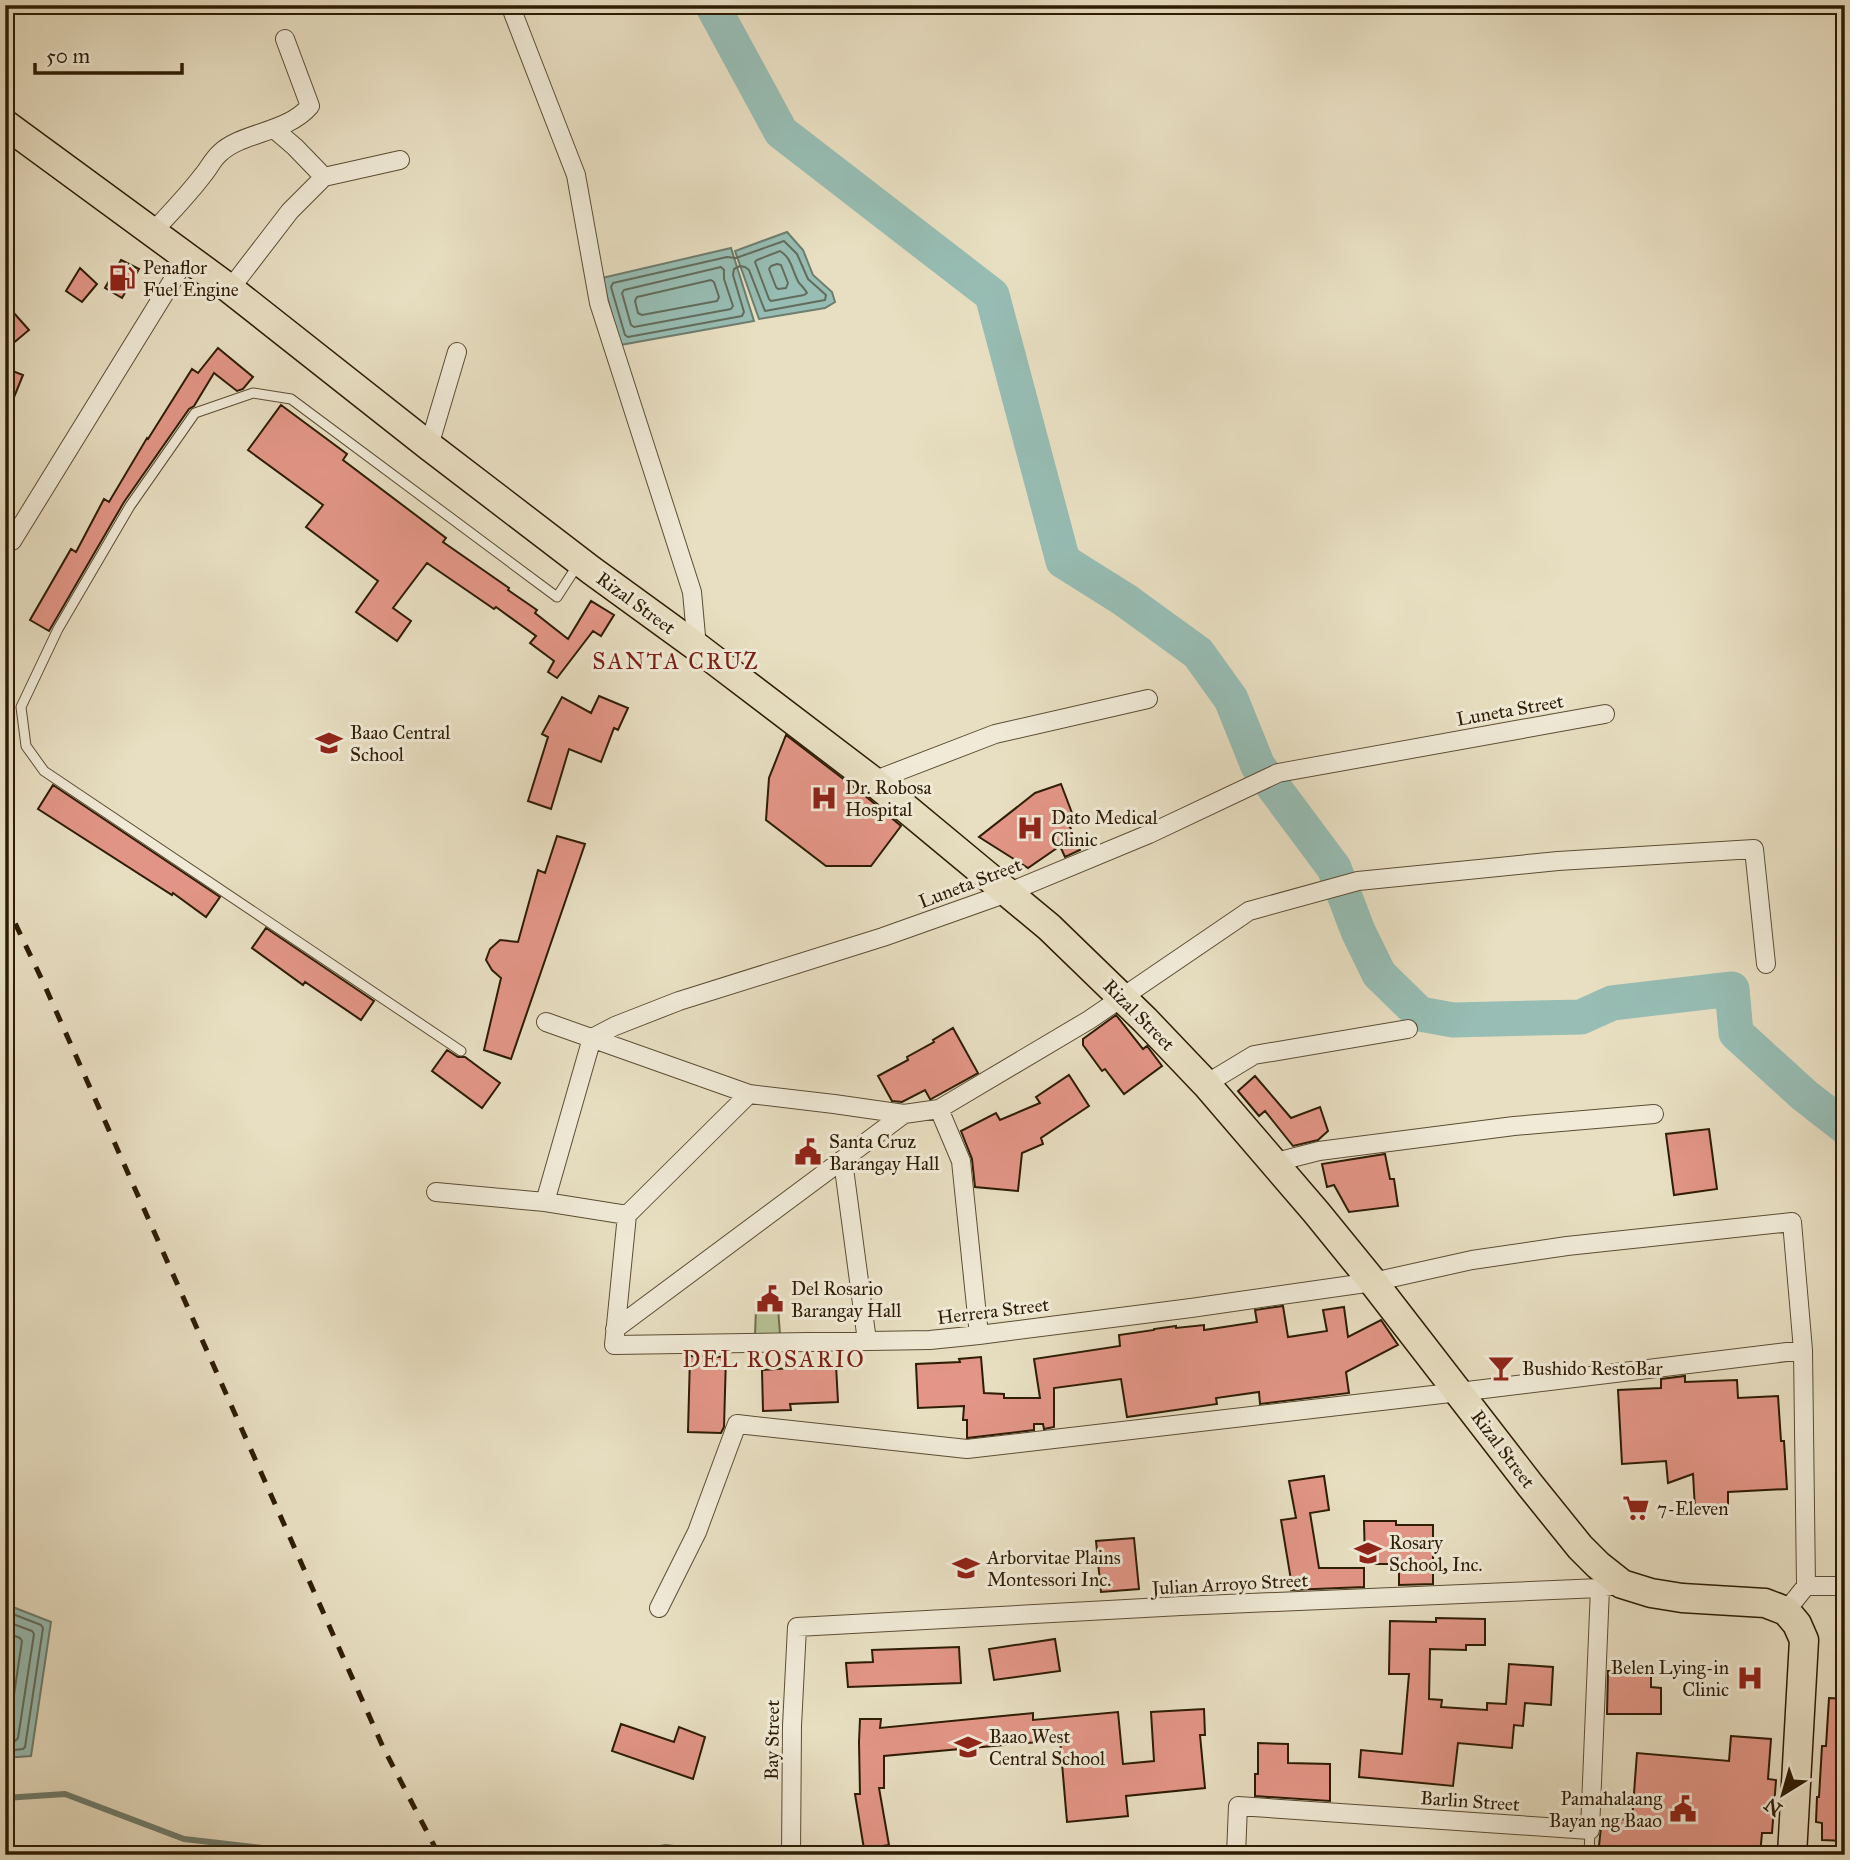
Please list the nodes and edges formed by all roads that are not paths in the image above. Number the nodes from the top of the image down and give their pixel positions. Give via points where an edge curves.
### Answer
1 (510, 5) edge
2 (285, 39) dead end
3 (5, 124) edge
4 (274, 129) junction
5 (400, 160) dead end
6 (324, 177) junction
7 (153, 232) junction
8 (187, 257) junction
9 (230, 289) junction
10 (457, 352) dead end
11 (429, 446) junction
12 (12, 541) dead end
13 (580, 562) junction
14 (697, 648) junction
15 (1148, 699) dead end
16 (1605, 714) dead end
17 (873, 781) junction
18 (1007, 893) junction
19 (1766, 964) dead end
20 (1122, 997) junction
21 (546, 1022) dead end
22 (1408, 1029) dead end
23 (592, 1038) junction
24 (461, 1051) dead end
25 (1206, 1084) junction
26 (749, 1094) junction
27 (939, 1110) junction
28 (904, 1114) junction
29 (1654, 1114) dead end
30 (843, 1161) junction
31 (1272, 1163) junction
32 (436, 1192) dead end
33 (545, 1202) junction
34 (627, 1215) junction
35 (1373, 1282) junction
36 (979, 1335) junction
37 (615, 1337) junction
38 (867, 1341) junction
39 (1803, 1350) junction
40 (1460, 1392) junction
41 (1611, 1586) junction
42 (1806, 1586) junction
43 (1845, 1586) edge
44 (659, 1608) dead end
45 (1786, 1611) junction
46 (797, 1627) joint
47 (1590, 1830) junction
48 (791, 1851) edge
49 (1236, 1855) edge
50 (1589, 1855) edge
51 (1792, 1855) edge

1 - 14 street via 576,175 599,303 692,592
2 - 4 street via 310,106
3 - 7 main road, Rizal Street
4 - 6 street
4 - 7 street via 220,152
5 - 6 street
6 - 9 street via 290,211
7 - 8 main road, Rizal Street
8 - 9 main road, Rizal Street
8 - 12 street
9 - 11 main road, Rizal Street
10 - 11 street
11 - 13 main road, Rizal Street
13 - 14 main road, Rizal Street
13 - 24 lane via 557,597 291,399 253,393 195,414 130,506 58,629 21,707 26,746 44,771
14 - 17 main road, Rizal Street
15 - 17 street via 995,734
16 - 18 street, Luneta Street via 1278,773 1149,834
17 - 18 main road, Rizal Street
18 - 20 main road, Rizal Street via 1049,926
18 - 23 street, Luneta Street via 679,1001
19 - 20 street via 1754,849 1558,861 1359,881 1250,912
20 - 25 main road, Rizal Street
20 - 27 street
21 - 23 street
22 - 25 street via 1254,1055
23 - 26 street
23 - 33 street
25 - 31 main road, Rizal Street
26 - 28 street
26 - 34 street
27 - 28 street
27 - 36 street via 961,1161
28 - 30 street
29 - 31 street via 1418,1138 1319,1151
30 - 37 street
30 - 38 street
31 - 35 main road, Rizal Street
32 - 33 street
33 - 34 street
34 - 37 street
35 - 36 street, Herrera Street
35 - 39 street, Herrera Street via 1472,1260 1567,1246 1792,1222
35 - 40 main road, Rizal Street
36 - 38 street, Herrera Street
37 - 38 street, Herrera Street
39 - 40 street
39 - 42 street
40 - 41 main road, Rizal Street
40 - 44 street via 967,1449 737,1424 697,1532
41 - 45 main road, Rizal Street via 1682,1598 1765,1603
41 - 46 street, Julian Arroyo Street
41 - 47 street
42 - 43 street
42 - 45 street
45 - 51 main road via 1804,1640
46 - 48 street, Bay Street
47 - 49 street, Barlin Street via 1238,1806
47 - 50 lane

